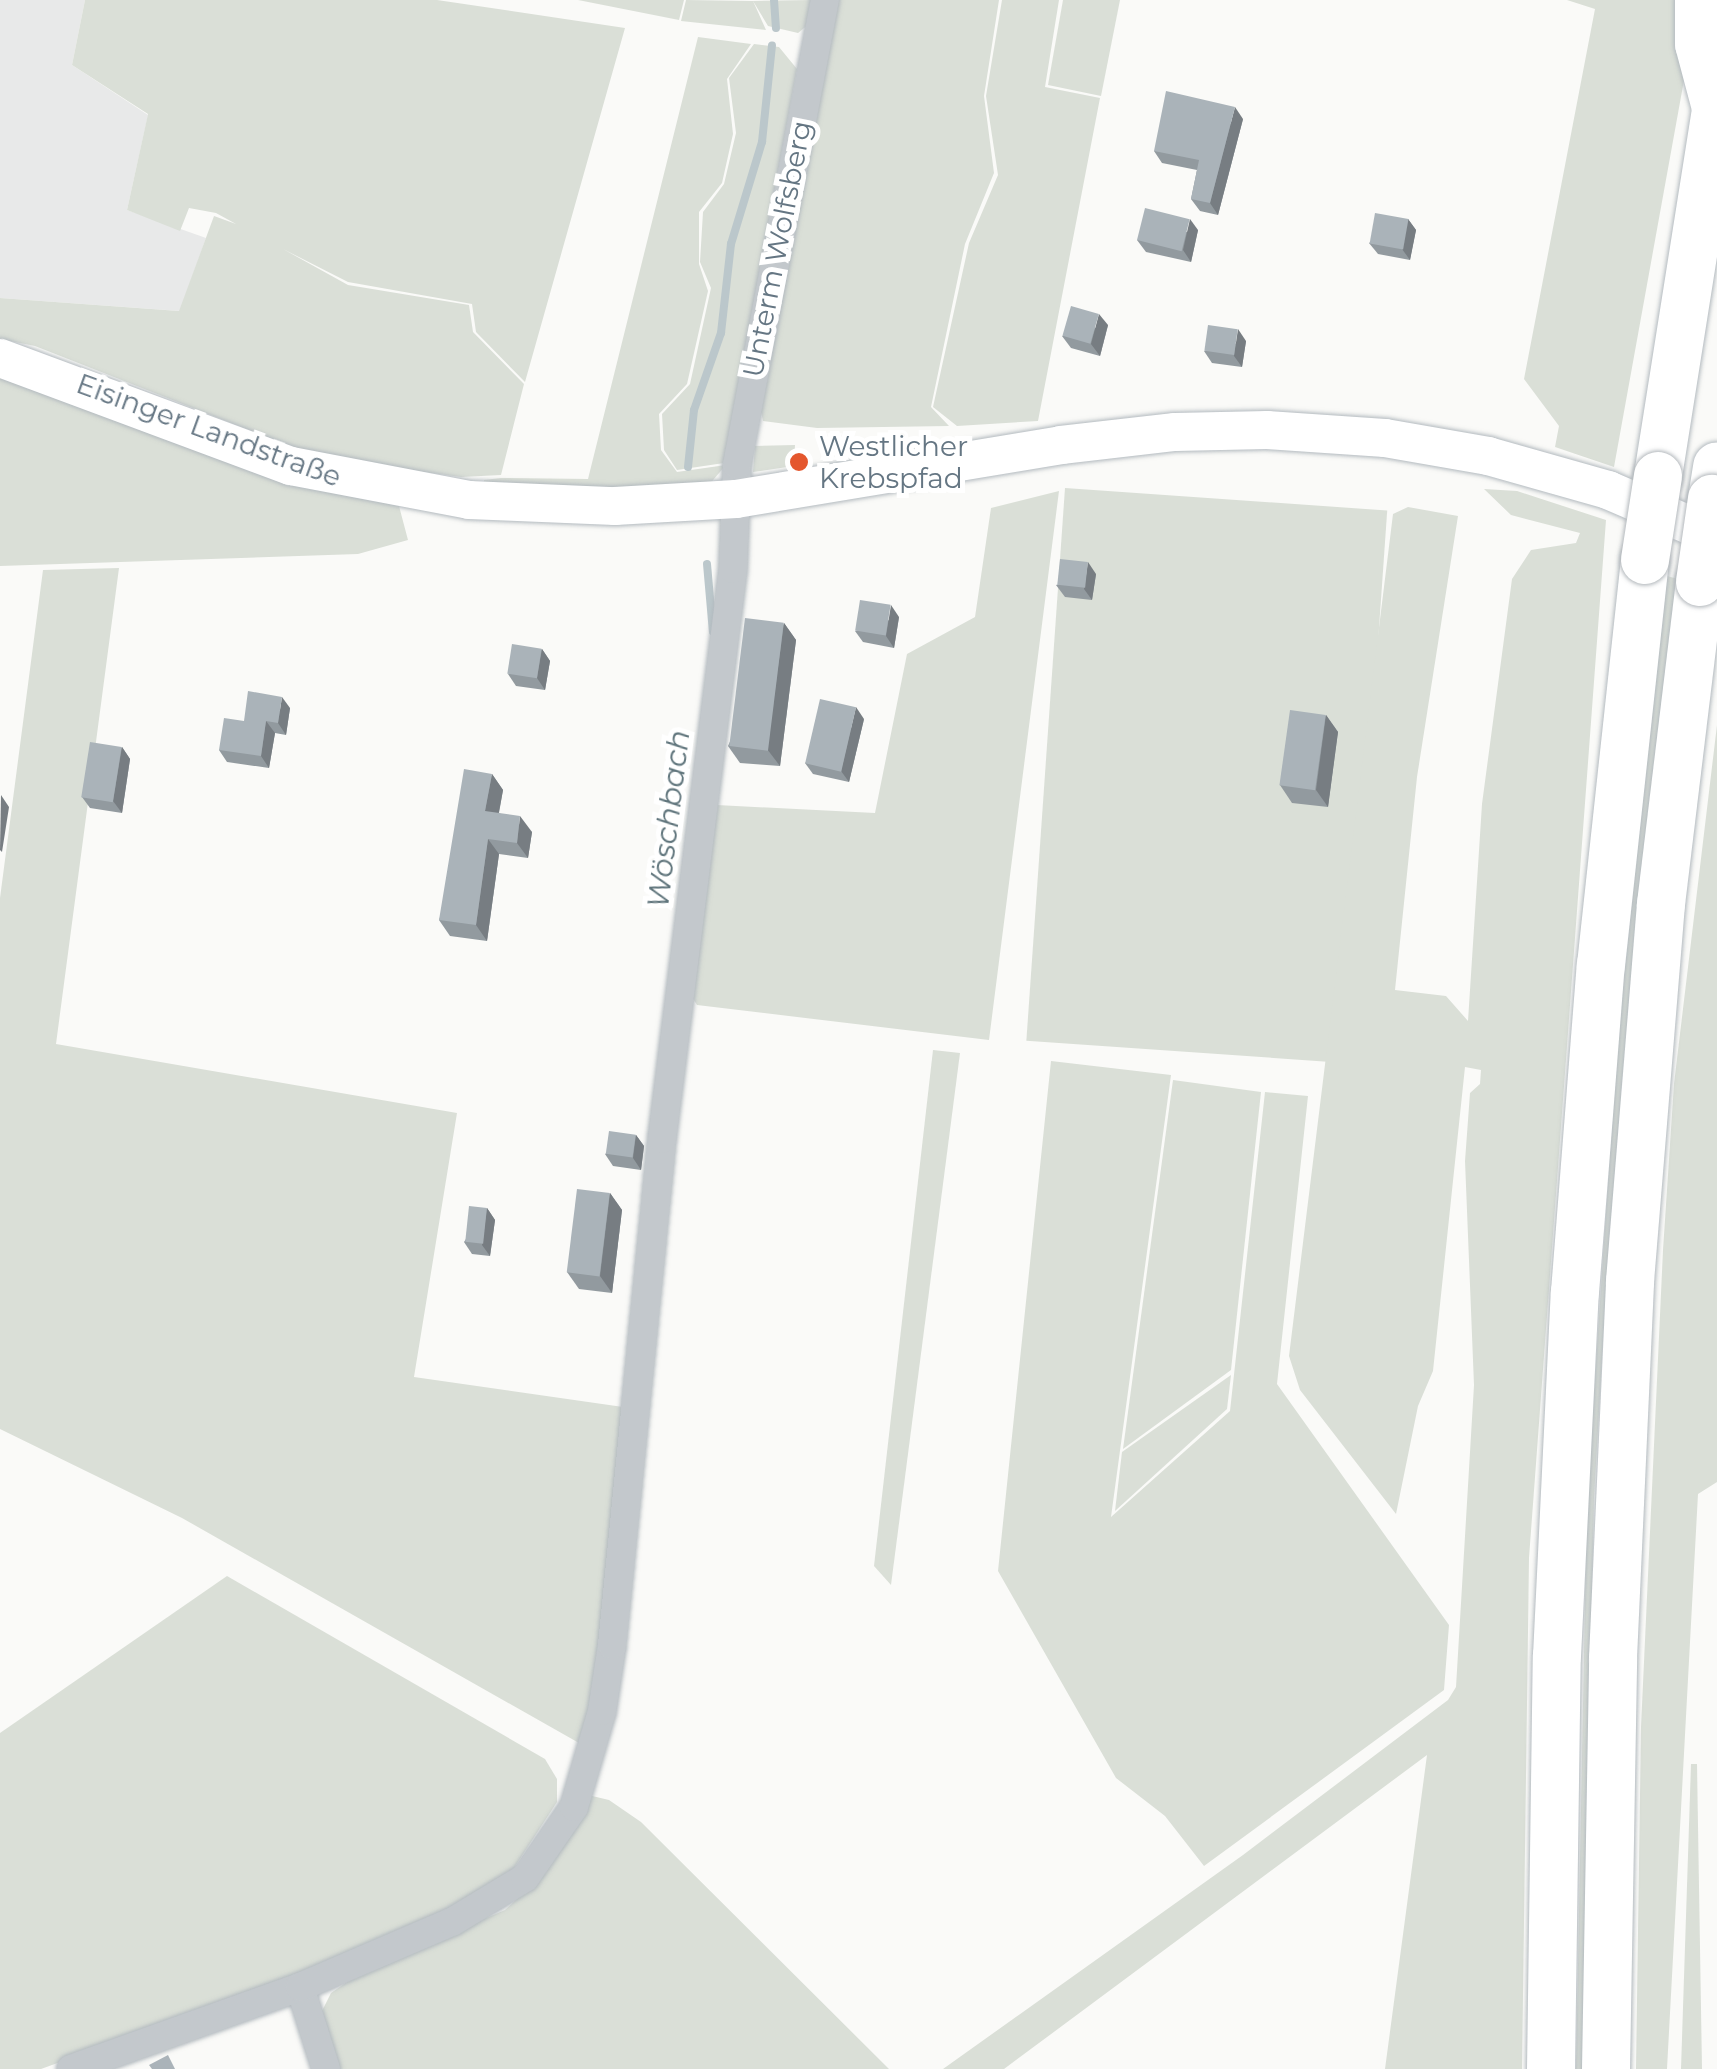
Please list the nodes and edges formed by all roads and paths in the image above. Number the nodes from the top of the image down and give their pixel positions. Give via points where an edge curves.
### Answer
1 (825, 0) edge
2 (1698, 0) edge
3 (1716, 105) edge
4 (0, 358) edge
5 (736, 499) junction
6 (1715, 501) edge
7 (300, 1987) junction
8 (71, 2069) edge
9 (326, 2069) edge
10 (1552, 2069) edge
11 (1606, 2069) edge

1 - 5 street, Unterm Wolfsberg
2 - 3 highway via 1699,44
3 - 10 highway, bridge via 1645,560 1601,965 1575,1292 1557,1656
4 - 5 main road, Eisinger Landstraße via 291,466 367,485 532,505
5 - 6 main road, Eisinger Landstraße via 1110,438 1286,431 1385,438 1515,462 1608,490
5 - 7 street, Unterm Wolfsberg via 612,1645 586,1771 559,1835 525,1878 452,1922
6 - 11 highway, bridge via 1661,904 1630,1281 1612,1658
7 - 8 street
7 - 9 street

